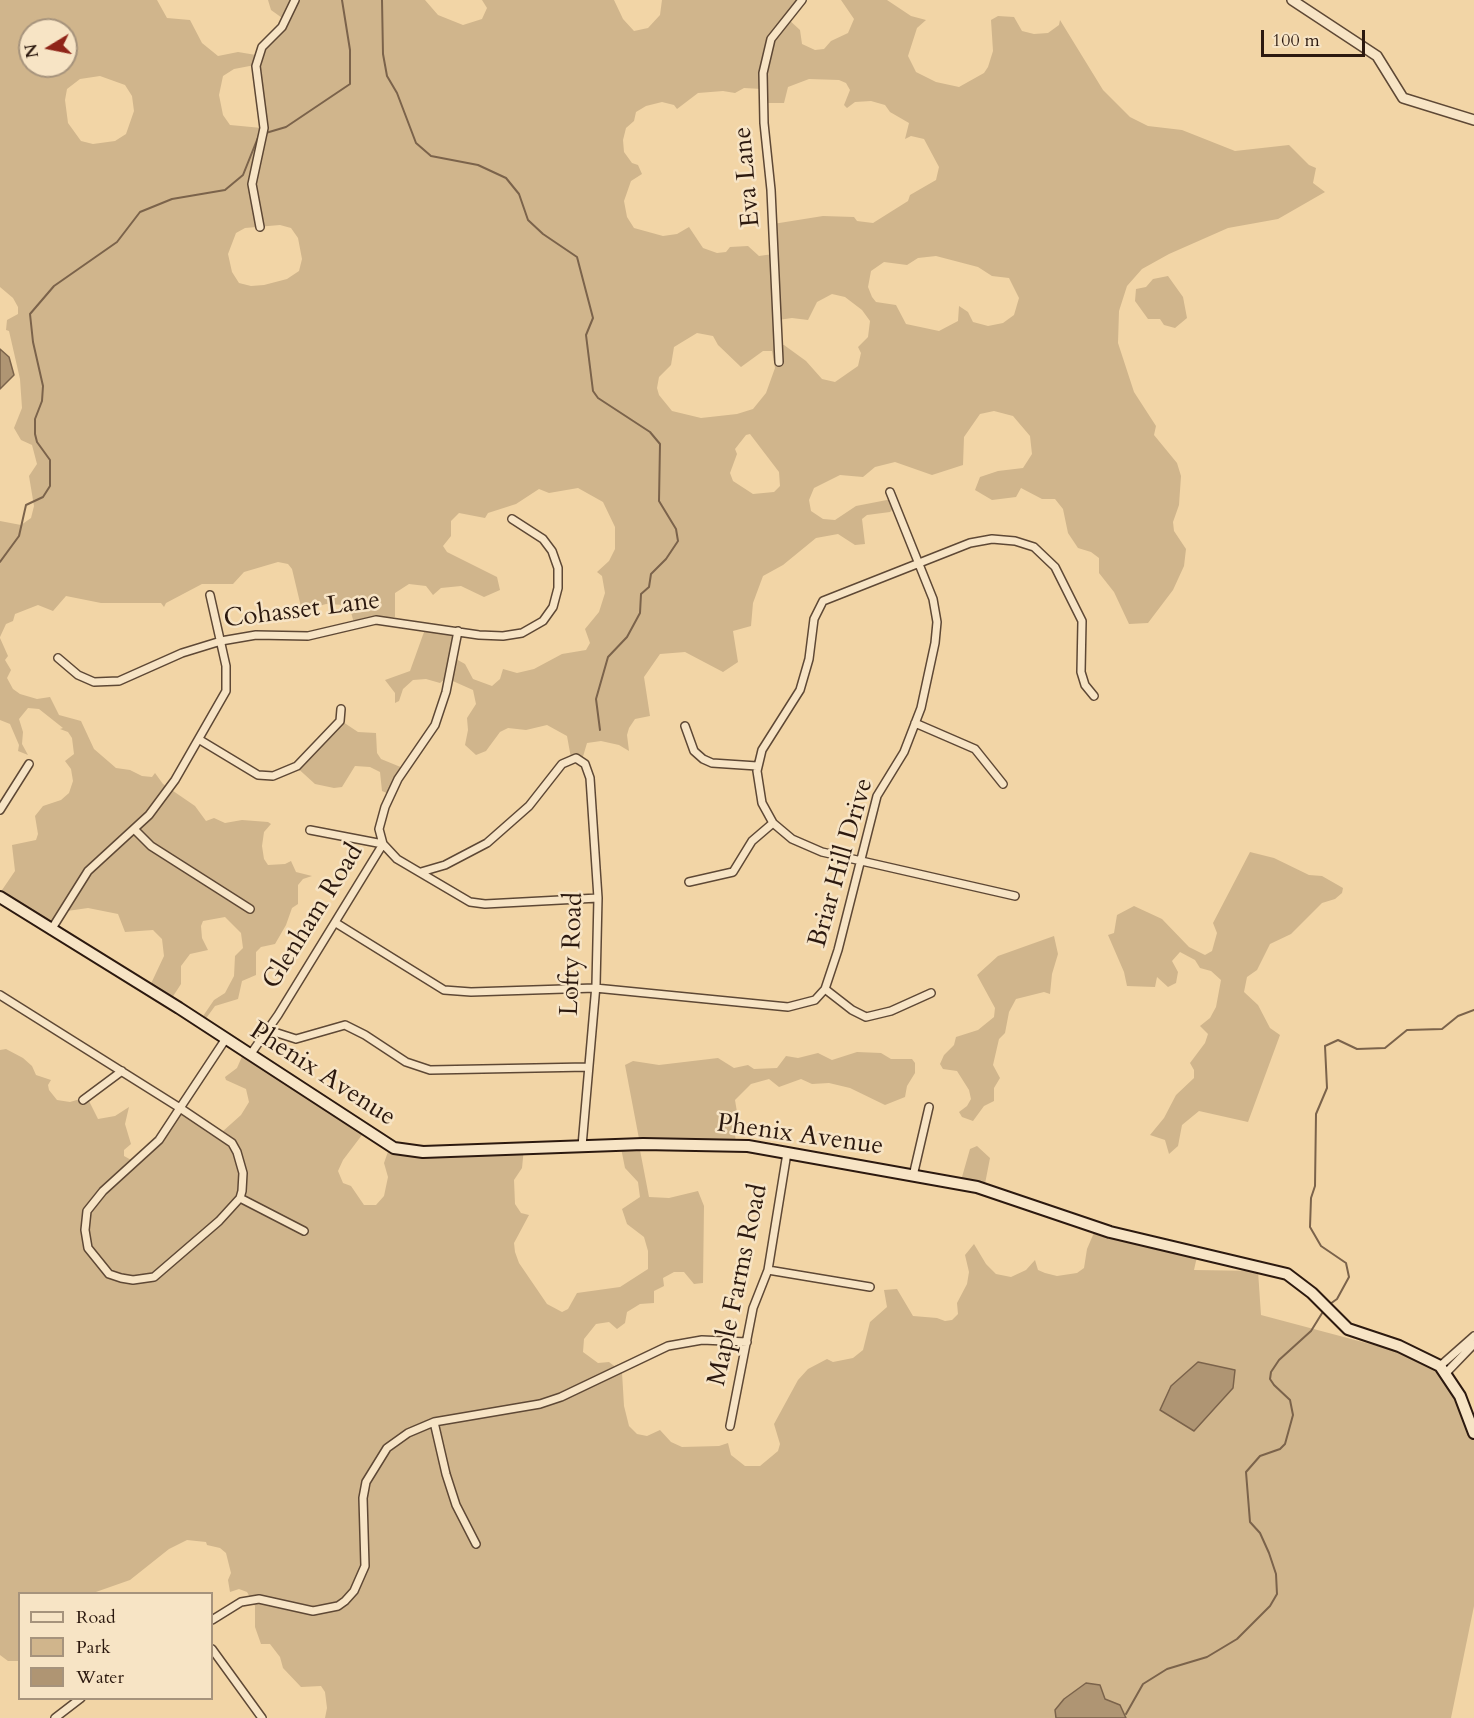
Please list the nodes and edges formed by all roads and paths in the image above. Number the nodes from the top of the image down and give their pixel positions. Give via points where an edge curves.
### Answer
1 (295, 0) edge
2 (802, 0) edge
3 (1292, 0) edge
4 (1474, 120) edge
5 (260, 227) dead end
6 (779, 362) dead end
7 (890, 492) dead end
8 (512, 519) dead end
9 (919, 562) junction
10 (210, 595) dead end
11 (458, 631) junction
12 (221, 641) junction
13 (58, 658) dead end
14 (1094, 696) dead end
15 (341, 709) dead end
16 (915, 723) junction
17 (685, 726) dead end
18 (200, 740) junction
19 (29, 764) dead end
20 (757, 766) junction
21 (1003, 784) dead end
22 (0, 810) edge
23 (773, 824) junction
24 (135, 830) junction
25 (310, 830) dead end
26 (383, 844) junction
27 (863, 861) junction
28 (422, 872) junction
29 (689, 882) dead end
30 (1015, 896) dead end
31 (0, 897) edge
32 (598, 898) junction
33 (250, 909) dead end
34 (336, 923) junction
35 (51, 930) junction
36 (596, 988) junction
37 (825, 989) junction
38 (931, 993) dead end
39 (0, 995) edge
40 (268, 1030) junction
41 (225, 1040) junction
42 (250, 1055) junction
43 (588, 1067) junction
44 (122, 1071) junction
45 (83, 1100) dead end
46 (929, 1107) dead end
47 (180, 1108) junction
48 (582, 1146) junction
49 (787, 1153) junction
50 (913, 1176) junction
51 (240, 1198) junction
52 (304, 1231) dead end
53 (768, 1270) junction
54 (870, 1287) dead end
55 (1474, 1336) edge
56 (747, 1342) junction
57 (1474, 1344) edge
58 (1443, 1369) junction
59 (434, 1422) junction
60 (730, 1426) dead end
61 (1474, 1433) edge
62 (476, 1544) dead end
63 (213, 1619) edge
64 (213, 1650) edge
65 (78, 1700) edge
66 (55, 1718) edge
67 (262, 1718) edge

1 - 5 street via 282,27 262,47 256,66 264,128 252,184
2 - 6 street, Eva Lane via 771,39 763,73
3 - 4 street via 1377,56 1403,98
7 - 9 street, Briar Hill Drive
8 - 11 street, Cohasset Lane via 543,539 552,550 558,568 553,607 543,621 522,633 503,636
9 - 14 street via 992,539 1022,542 1040,551 1059,573 1082,621 1082,672 1085,685
9 - 16 street, Briar Hill Drive via 937,622 931,665
9 - 20 street via 823,601 814,619 800,690 769,738
10 - 12 street
11 - 12 street, Cohasset Lane via 376,620 308,636 256,635
11 - 26 street, Glenham Road via 446,693 435,725 398,778 385,807 379,829
12 - 13 street, Cohasset Lane via 182,653 119,681 94,682 78,675
12 - 18 street via 226,691
15 - 18 street via 340,721 297,766 273,776 258,776
16 - 21 street via 978,751
16 - 27 street, Briar Hill Drive via 904,752 877,796
17 - 20 street via 694,750 704,759
18 - 24 street via 175,780
19 - 22 street
20 - 23 street via 759,794
23 - 27 street via 800,843
23 - 29 street via 752,841 733,872
24 - 33 street via 151,846
24 - 35 street via 88,871
25 - 26 street
26 - 28 street via 397,859
26 - 34 street, Glenham Road
27 - 30 street
27 - 37 street, Briar Hill Drive
28 - 32 street via 456,896 485,904
28 - 32 street, Lofty Road via 488,843 529,806 567,760 580,759 590,778
31 - 35 main road, Phenix Avenue
32 - 36 street, Lofty Road
34 - 36 street via 444,990
34 - 40 street, Glenham Road
35 - 41 main road, Phenix Avenue
36 - 37 street via 788,1007 811,1003
36 - 43 street, Lofty Road
37 - 38 street via 866,1017 891,1011
39 - 44 street
40 - 42 street, Glenham Road
40 - 43 street via 297,1039 345,1025 406,1062 430,1071
41 - 42 main road, Phenix Avenue
41 - 47 street
42 - 48 main road, Phenix Avenue via 402,1150
43 - 48 street, Lofty Road
44 - 45 street
44 - 47 street
46 - 50 street
47 - 51 street via 232,1143 243,1173
47 - 51 street via 159,1140 91,1206 85,1230 88,1248 109,1274 133,1280 154,1277
48 - 49 main road, Phenix Avenue via 725,1145
49 - 50 main road, Phenix Avenue
49 - 53 street, Maple Farms Road
50 - 58 main road, Phenix Avenue via 977,1187 1110,1232 1275,1270 1300,1283 1352,1331 1400,1346
51 - 52 street
53 - 54 street
53 - 56 street, Maple Farms Road via 753,1308
55 - 58 street
56 - 59 street via 676,1343 540,1404
56 - 60 street, Maple Farms Road
57 - 58 street
58 - 61 main road via 1460,1396
59 - 62 street via 449,1484
59 - 63 street via 408,1432 387,1448 366,1482 365,1566 345,1601 313,1611 259,1599 241,1602
64 - 67 street
65 - 66 street

